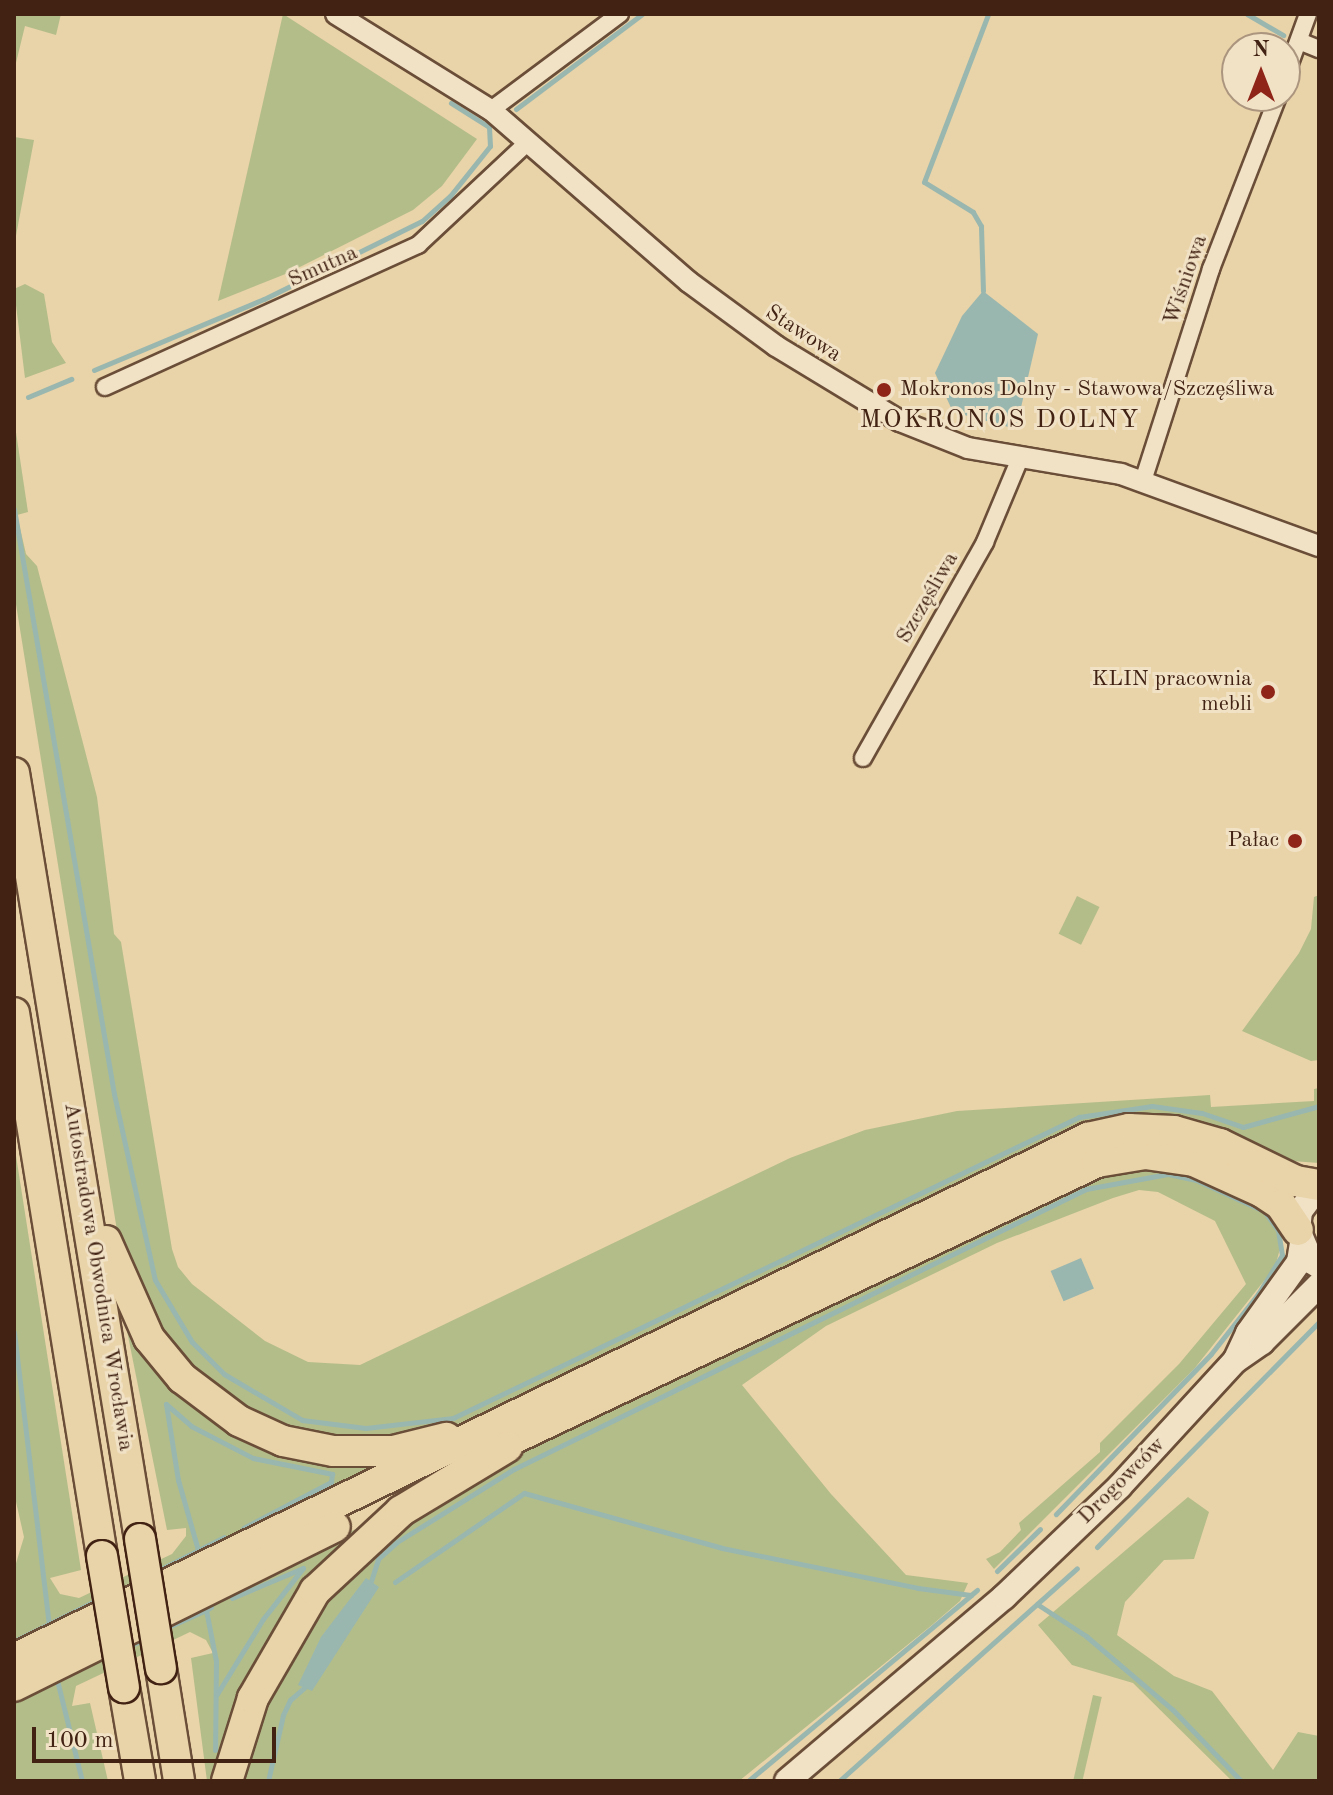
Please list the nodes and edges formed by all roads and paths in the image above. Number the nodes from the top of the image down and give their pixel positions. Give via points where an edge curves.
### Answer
1 (336, 14) edge
2 (620, 14) edge
3 (1308, 14) edge
4 (1301, 35) edge
5 (491, 110) junction
6 (1272, 112) edge
7 (529, 141) junction
8 (105, 387) dead end
9 (1021, 456) junction
10 (1143, 481) junction
11 (1319, 546) edge
12 (863, 758) dead end
13 (14, 773) edge
14 (14, 1013) edge
15 (1319, 1186) edge
16 (86, 1191) junction
17 (1300, 1237) junction
18 (1319, 1266) edge
19 (1319, 1285) edge
20 (1235, 1361) junction
21 (584, 1381) junction
22 (526, 1436) junction
23 (14, 1659) edge
24 (14, 1686) edge
25 (132, 1726) junction
26 (128, 1781) edge
27 (140, 1781) edge
28 (179, 1781) edge
29 (227, 1781) edge
30 (787, 1781) edge

1 - 5 street, Stawowa
2 - 5 street
3 - 4 street
5 - 7 street, Stawowa
6 - 10 street, Wiśniowa via 1211,269
7 - 8 street, Smutna via 418,245
7 - 9 street, Stawowa via 652,252 776,346 924,433 968,448
9 - 10 street, Stawowa
9 - 12 street, Szczęśliwa via 990,531
10 - 11 street, Stawowa
13 - 16 highway, Autostradowa Obwodnica Wrocławia
14 - 25 highway, Autostradowa Obwodnica Wrocławia, bridge
15 - 17 main road, Drogowców via 1300,1211
15 - 21 highway via 1296,1181 1198,1136 1149,1128 1108,1132 988,1184
16 - 21 highway via 149,1338 207,1400 268,1435 333,1451 401,1449 452,1436
16 - 28 highway, Autostradowa Obwodnica Wrocławia, bridge
17 - 18 main road
17 - 20 main road, Drogowców via 1299,1262 1248,1333
17 - 22 highway via 1281,1205 1194,1161 1145,1154 1097,1162
19 - 20 main road, Drogowców via 1262,1342
20 - 30 main road, Drogowców via 1119,1487 1004,1597
21 - 23 highway via 455,1449
22 - 24 highway via 461,1462
22 - 29 highway via 401,1511 315,1591 253,1698
25 - 26 highway
25 - 27 highway, Autostradowa Obwodnica Wrocławia

